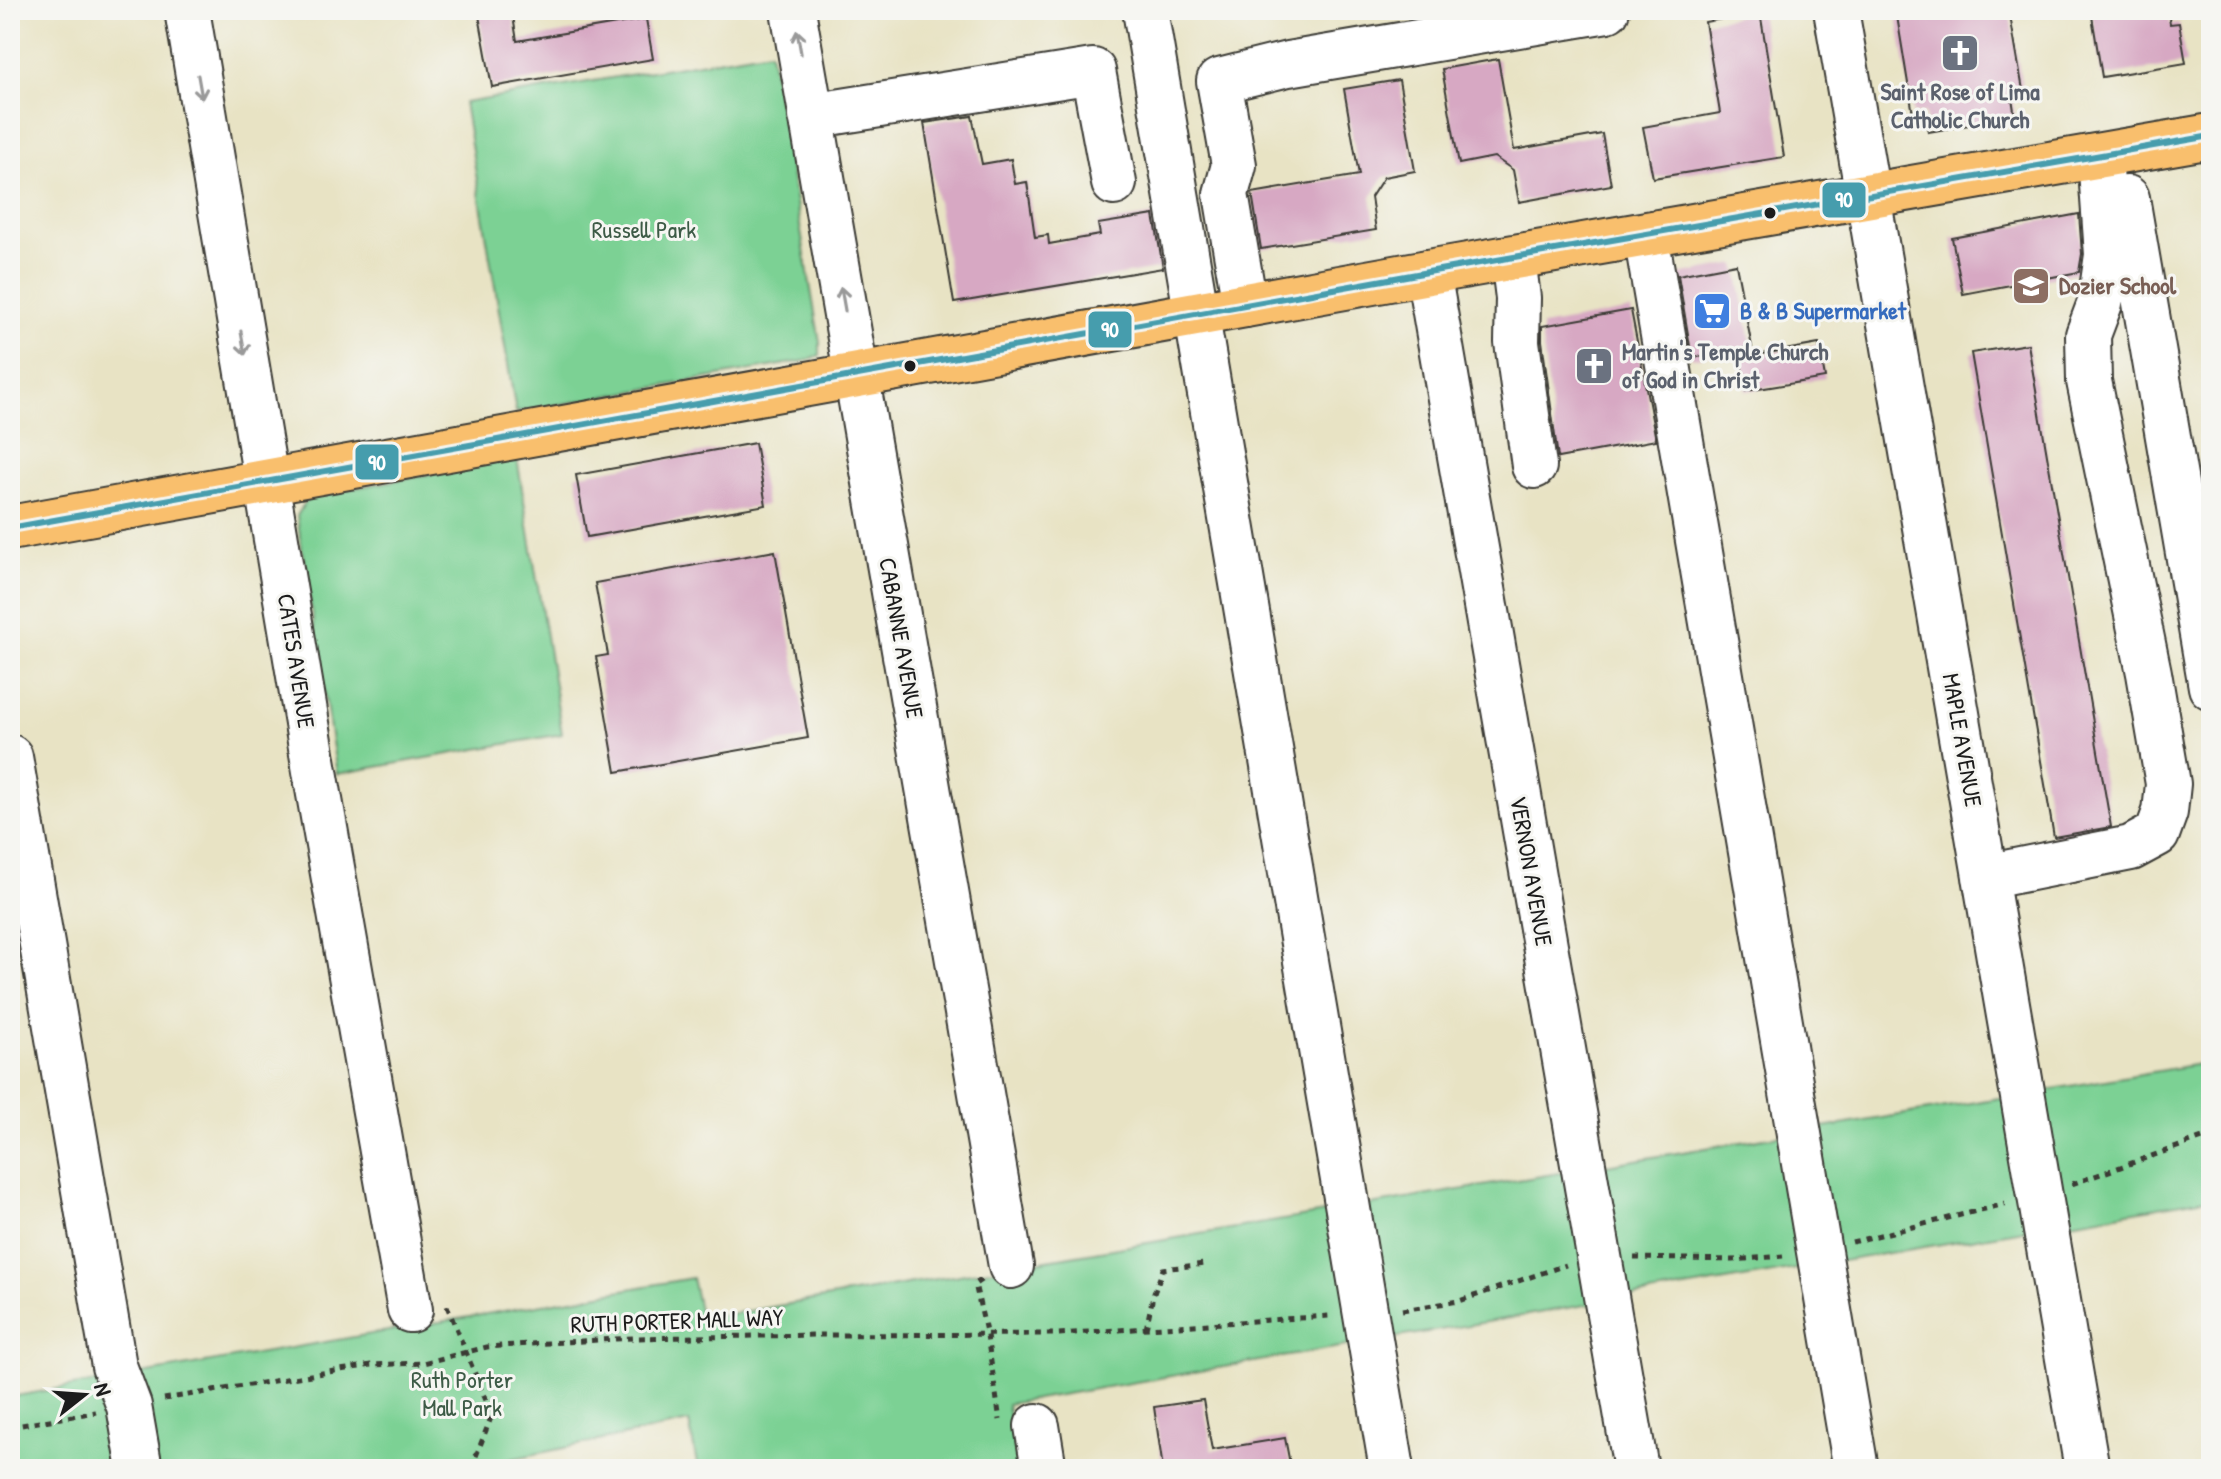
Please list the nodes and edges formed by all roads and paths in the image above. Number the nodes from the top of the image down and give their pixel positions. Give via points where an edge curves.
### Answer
1 (187, 10) edge
2 (793, 10) edge
3 (1145, 10) edge
4 (1607, 10) edge
5 (1836, 10) edge
6 (811, 116) junction
7 (2211, 136) edge
8 (2110, 154) junction
9 (1114, 183) dead end
10 (1870, 197) junction
11 (1646, 235) junction
12 (1513, 258) junction
13 (1428, 272) junction
14 (1245, 305) junction
15 (1195, 314) junction
16 (857, 375) junction
17 (1534, 466) dead end
18 (267, 483) junction
19 (10, 528) edge
20 (2211, 687) edge
21 (10, 757) edge
22 (1985, 877) junction
23 (2211, 1135) edge
24 (2070, 1185) dead end
25 (1571, 1263) dead end
26 (1205, 1264) dead end
27 (1011, 1266) joint
28 (410, 1310) joint
29 (1398, 1310) dead end
30 (1337, 1316) dead end
31 (1146, 1329) junction
32 (987, 1336) junction
33 (468, 1352) junction
34 (129, 1406) junction
35 (1037, 1426) joint
36 (10, 1427) edge
37 (140, 1469) edge
38 (471, 1469) edge
39 (1044, 1469) edge
40 (1392, 1469) edge
41 (1636, 1469) edge
42 (1856, 1469) edge
43 (2087, 1469) edge

1 -> 18 street, CATES AVENUE
6 -> 2 street, CABANNE AVENUE
3 - 15 street
4 - 14 street via 1288,64 1219,81 1234,165 1226,194
5 - 10 street, MAPLE AVENUE
6 - 9 street via 1093,71
16 -> 6 street, CABANNE AVENUE
7 - 8 main road
8 - 10 main road
8 - 20 street
8 - 22 street via 2107,255 2100,303 2088,335 2089,381 2149,673 2168,784 2165,812 2157,834 2131,848
10 - 11 main road
10 - 22 street, MAPLE AVENUE
11 - 12 main road
11 - 42 street
12 - 13 main road
12 - 17 street via 1517,342
13 - 14 main road
13 - 41 street, VERNON AVENUE
14 - 15 main road
15 - 16 main road
15 - 40 street
16 - 18 main road
16 - 27 street, CABANNE AVENUE
18 - 19 main road
18 - 28 street, CATES AVENUE
21 - 34 street via 114,1366
22 - 43 street, MAPLE AVENUE
23 - 24 path
25 - 29 path via 1459,1301
26 - 31 path via 1163,1269
27 - 32 path via 975,1284
28 - 33 path via 448,1305
30 - 31 path, RUTH PORTER MALL WAY
31 - 32 path, RUTH PORTER MALL WAY
32 - 33 path, RUTH PORTER MALL WAY via 633,1338
32 - 35 path via 1002,1431
33 - 34 path, RUTH PORTER MALL WAY
33 - 38 path via 492,1415
34 - 36 path, RUTH PORTER MALL WAY
34 - 37 street
35 - 39 street

